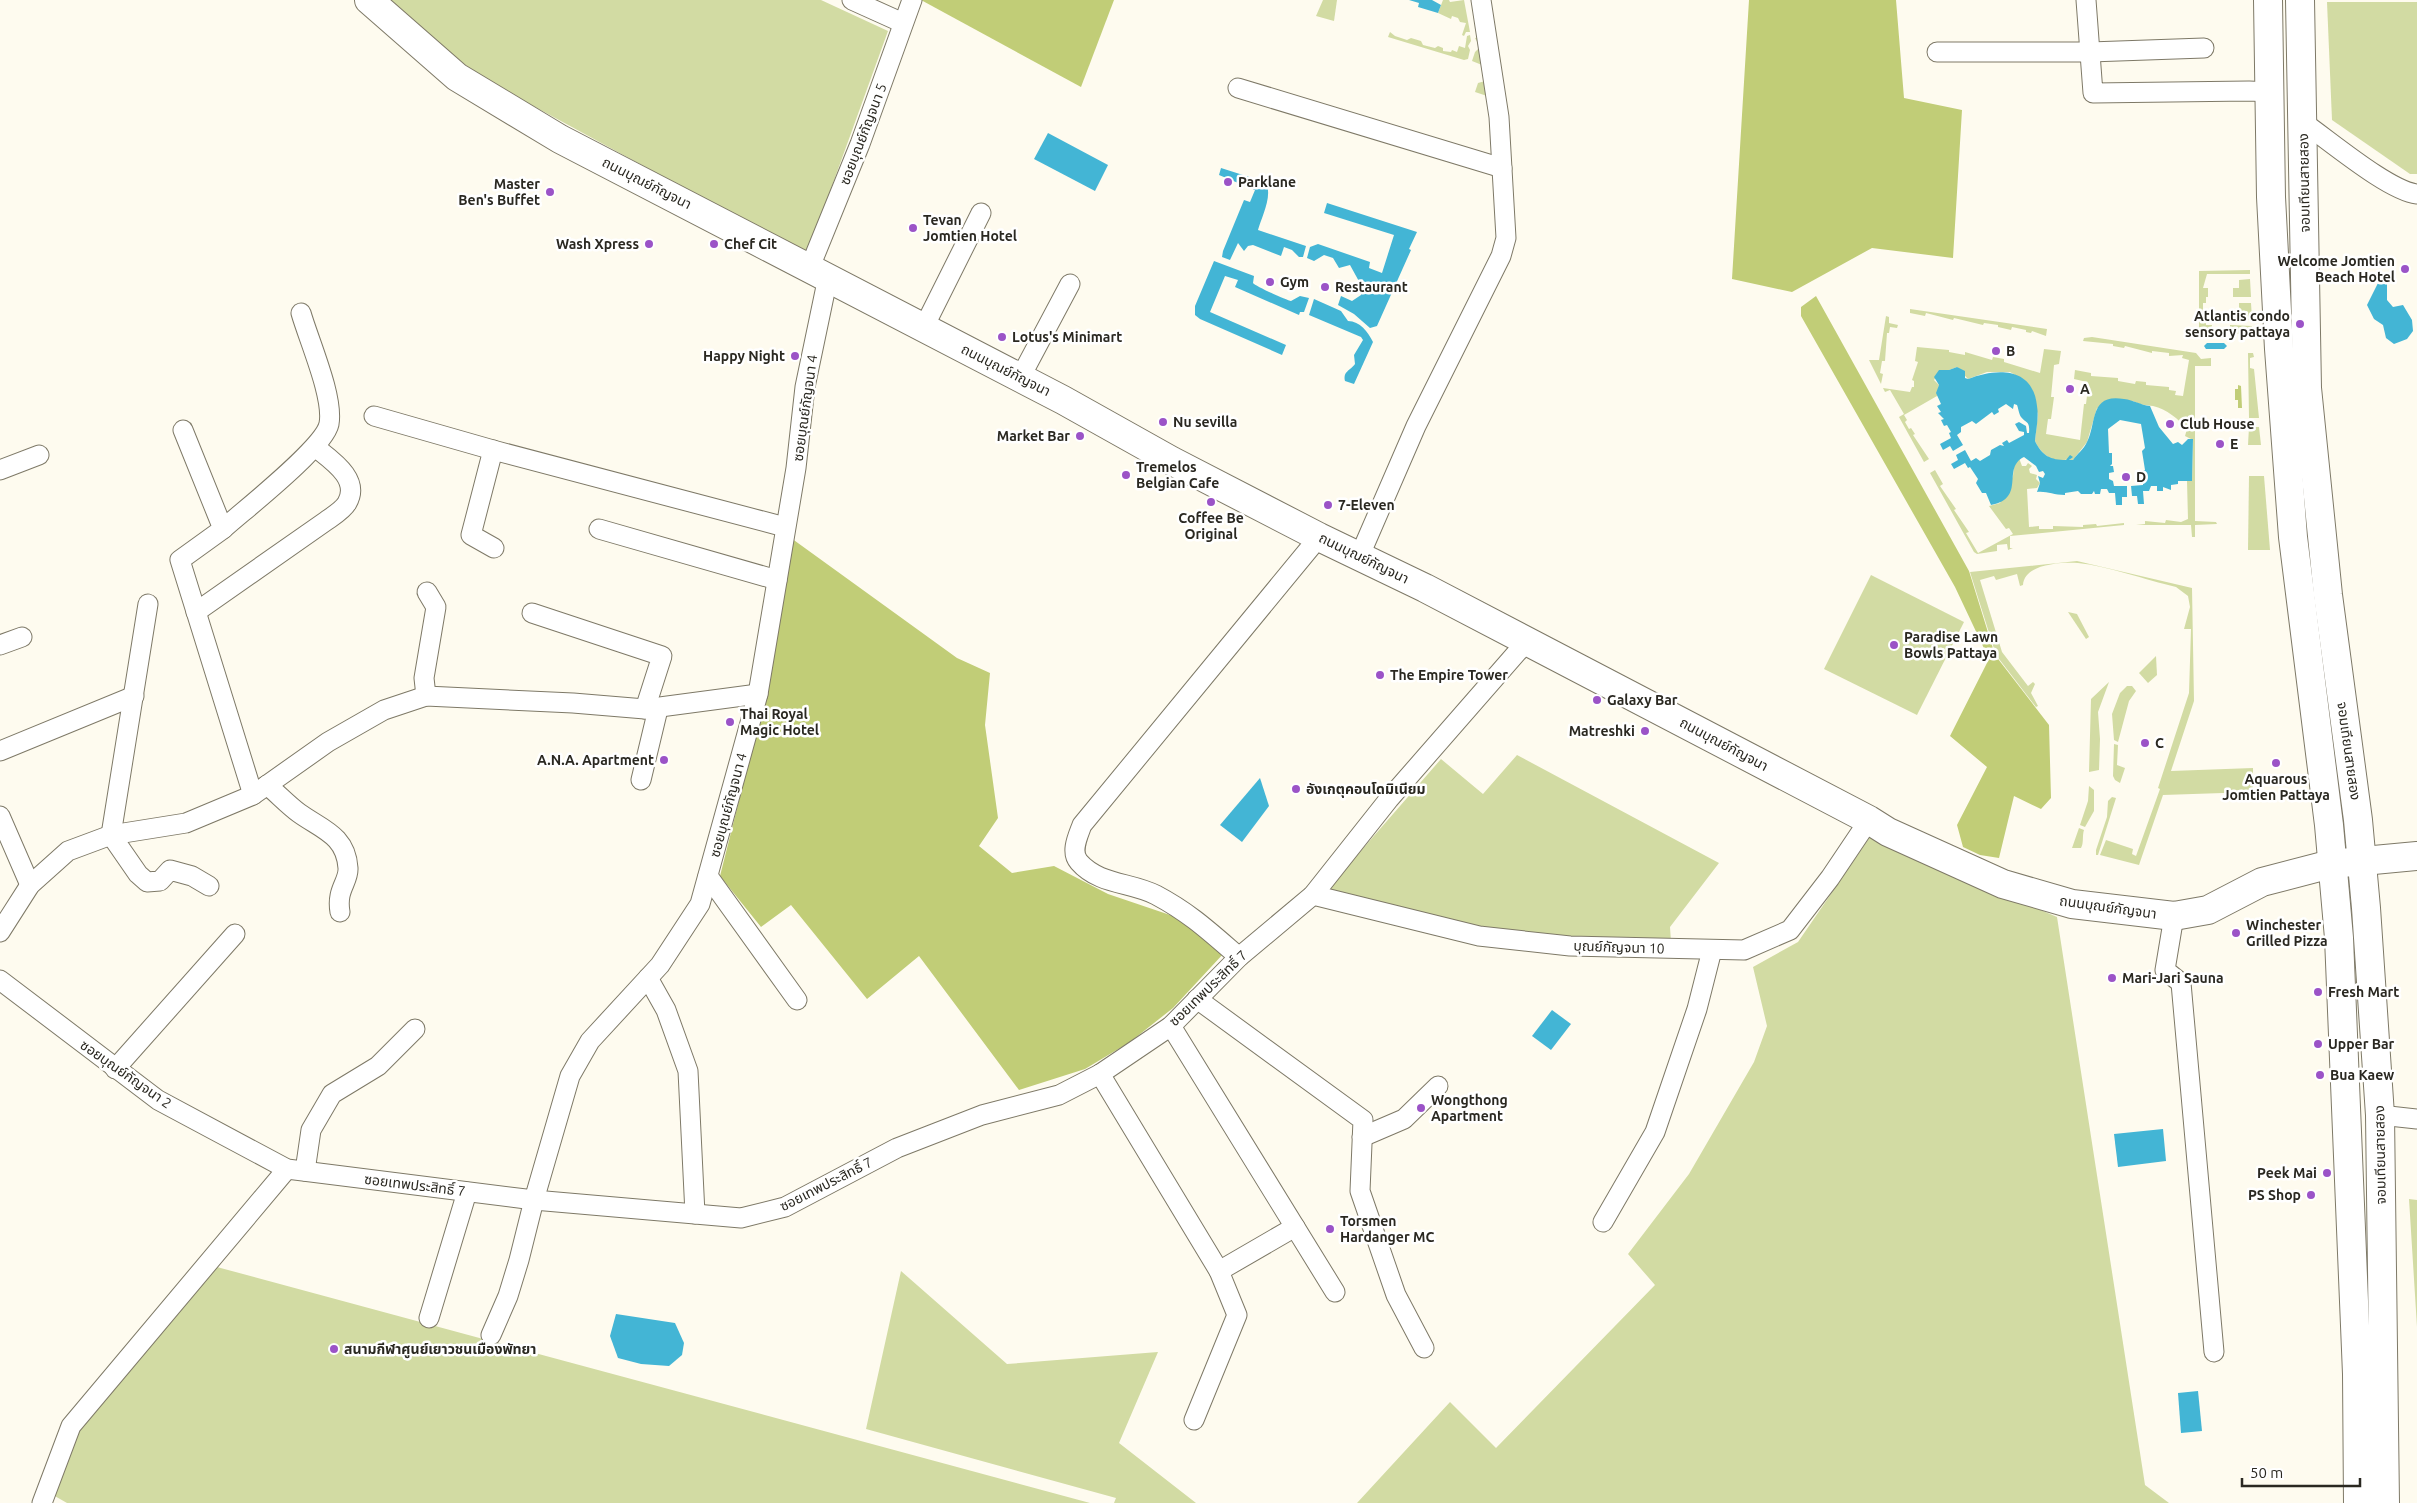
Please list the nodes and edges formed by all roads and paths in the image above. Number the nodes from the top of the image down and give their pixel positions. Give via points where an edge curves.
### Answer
1 (369, 0) edge
2 (852, 0) edge
3 (912, 0) edge
4 (1481, 0) edge
5 (2086, 0) edge
6 (2268, 0) edge
7 (2300, 0) edge
8 (903, 23) junction
9 (2204, 48) dead end
10 (1937, 52) dead end
11 (2090, 52) junction
12 (1238, 88) dead end
13 (2270, 92) junction
14 (2304, 123) junction
15 (1502, 168) junction
16 (2417, 194) edge
17 (981, 213) dead end
18 (819, 272) junction
19 (1070, 284) dead end
20 (301, 314) dead end
21 (924, 327) junction
22 (1020, 378) junction
23 (374, 416) dead end
24 (183, 430) dead end
25 (315, 447) junction
26 (493, 450) junction
27 (40, 455) dead end
28 (0, 470) edge
29 (785, 527) junction
30 (223, 529) junction
31 (599, 529) dead end
32 (1319, 537) junction
33 (494, 548) dead end
34 (1360, 555) junction
35 (777, 580) junction
36 (427, 592) dead end
37 (148, 604) dead end
38 (196, 612) junction
39 (532, 613) dead end
40 (22, 637) dead end
41 (1527, 641) junction
42 (0, 645) edge
43 (758, 694) junction
44 (134, 696) junction
45 (426, 696) junction
46 (651, 709) junction
47 (0, 750) edge
48 (641, 780) dead end
49 (260, 790) junction
50 (0, 816) edge
51 (1869, 820) junction
52 (111, 835) junction
53 (2417, 856) edge
54 (2361, 862) junction
55 (2331, 864) junction
56 (708, 876) junction
57 (30, 885) junction
58 (209, 886) dead end
59 (1313, 895) junction
60 (340, 912) dead end
61 (2174, 916) junction
62 (0, 932) edge
63 (236, 934) dead end
64 (1712, 950) junction
65 (1239, 957) junction
66 (648, 978) junction
67 (0, 980) edge
68 (1197, 999) junction
69 (797, 1000) dead end
70 (1171, 1026) junction
71 (415, 1030) dead end
72 (2376, 1049) junction
73 (2342, 1052) junction
74 (116, 1069) junction
75 (1100, 1074) junction
76 (1438, 1086) dead end
77 (2380, 1115) junction
78 (2417, 1119) edge
79 (1362, 1137) junction
80 (296, 1170) junction
81 (467, 1192) junction
82 (534, 1200) junction
83 (695, 1214) junction
84 (1603, 1222) dead end
85 (1295, 1227) junction
86 (1219, 1271) junction
87 (1335, 1292) dead end
88 (430, 1318) dead end
89 (491, 1335) dead end
90 (1424, 1348) dead end
91 (2214, 1352) dead end
92 (1194, 1420) dead end
93 (42, 1503) edge
94 (2358, 1503) edge
95 (2385, 1503) edge

1 - 18 main road, ถนนบุณย์กัญจนา via 465,82 560,139
2 - 8 street
3 - 8 street, ซอยบุณย์กัญจนา 5
4 - 15 street via 1499,117
5 - 11 street
6 - 13 main road
7 - 14 main road, จอมเทียนสายสอง
8 - 18 street, ซอยบุณย์กัญจนา 5
9 - 11 street
10 - 11 street
11 - 13 street via 2093,93
12 - 15 street
13 - 55 main road via 2277,320 2293,538
14 - 16 street via 2385,182
14 - 54 main road, จอมเทียนสายสอง via 2307,388 2328,596
15 - 34 street via 1506,238 1500,256 1419,419
17 - 21 street
18 - 21 main road, ถนนบุณย์กัญจนา
18 - 29 street, ซอยบุณย์กัญจนา 4 via 796,468
19 - 22 street
20 - 25 street via 326,393 329,425
21 - 22 main road, ถนนบุณย์กัญจนา
22 - 32 main road, ถนนบุณย์กัญจนา
23 - 26 street
24 - 30 street
25 - 30 street
25 - 38 street via 337,464 349,480 351,494 346,505
26 - 29 street
26 - 33 street via 470,535
27 - 28 street
29 - 35 street, ซอยบุณย์กัญจนา 4
30 - 38 street via 180,560
31 - 35 street
32 - 34 main road, ถนนบุณย์กัญจนา
32 - 65 street via 1082,825 1075,848 1077,860 1091,873 1153,893 1188,913
34 - 41 main road, ถนนบุณย์กัญจนา
35 - 43 street, ซอยบุณย์กัญจนา 4
36 - 45 street via 436,607 424,678
37 - 44 street
38 - 49 street
39 - 46 street via 662,656
40 - 42 street
41 - 51 main road, ถนนบุณย์กัญจนา
41 - 59 street, ซอยเทพประสิทธิ์ 7 via 1390,799
43 - 46 street
43 - 56 street, ซอยบุณย์กัญจนา 4
44 - 47 street
44 - 52 street
45 - 46 street
45 - 49 street via 384,710 328,742
46 - 48 street
49 - 52 street via 186,822
49 - 60 street via 336,837 347,856 349,871 339,892
50 - 57 street
51 - 61 main road, ถนนบุณย์กัญจนา via 1888,832 2004,884 2072,904
51 - 64 street, บุณย์กัญจนา 10 via 1790,930 1744,950
52 - 57 street via 68,851
52 - 58 street via 147,882 160,881 170,870 192,876
53 - 54 main road, ถนนบุณย์กัญจนา
54 - 55 main road, ถนนบุณย์กัญจนา
54 - 72 main road, จอมเทียนสายสอง
55 - 61 main road, ถนนบุณย์กัญจนา via 2262,882 2208,910
55 - 73 main road via 2339,938
56 - 66 street, ซอยบุณย์กัญจนา 4 via 700,904
56 - 69 street
57 - 62 street
59 - 64 street, บุณย์กัญจนา 10 via 1479,936 1570,946
59 - 65 street, ซอยเทพประสิทธิ์ 7
61 - 91 street via 2165,970 2181,983
63 - 74 street
64 - 84 street via 1697,1009 1655,1132
65 - 68 street, ซอยเทพประสิทธิ์ 7
66 - 82 street, ซอยบุณย์กัญจนา 4 via 590,1041 570,1076
66 - 83 street via 666,1010 688,1071
67 - 74 street, ซอยบุณย์กัญจนา 2
68 - 70 street, ซอยเทพประสิทธิ์ 7
68 - 79 street via 1363,1120
70 - 75 street, ซอยเทพประสิทธิ์ 7
70 - 85 street
71 - 80 street via 378,1066 332,1094 311,1130
72 - 73 main road
72 - 77 main road, จอมเทียนสายสอง
73 - 94 main road via 2357,1374
74 - 80 street, ซอยบุณย์กัญจนา 2 via 158,1100
75 - 83 street, ซอยเทพประสิทธิ์ 7 via 1059,1095 982,1115 897,1148 785,1208 741,1218
75 - 86 street
76 - 79 street via 1404,1119
77 - 78 street
77 - 95 main road, จอมเทียนสายสอง
79 - 90 street via 1360,1191 1396,1294
80 - 81 street, ซอยเทพประสิทธิ์ 7
80 - 93 street via 71,1426
81 - 82 street, ซอยเทพประสิทธิ์ 7
81 - 88 street
82 - 83 street, ซอยเทพประสิทธิ์ 7
82 - 89 street, ซอยบุณย์กัญจนา 4 via 511,1287
85 - 86 street
85 - 87 street
86 - 92 street via 1238,1315

